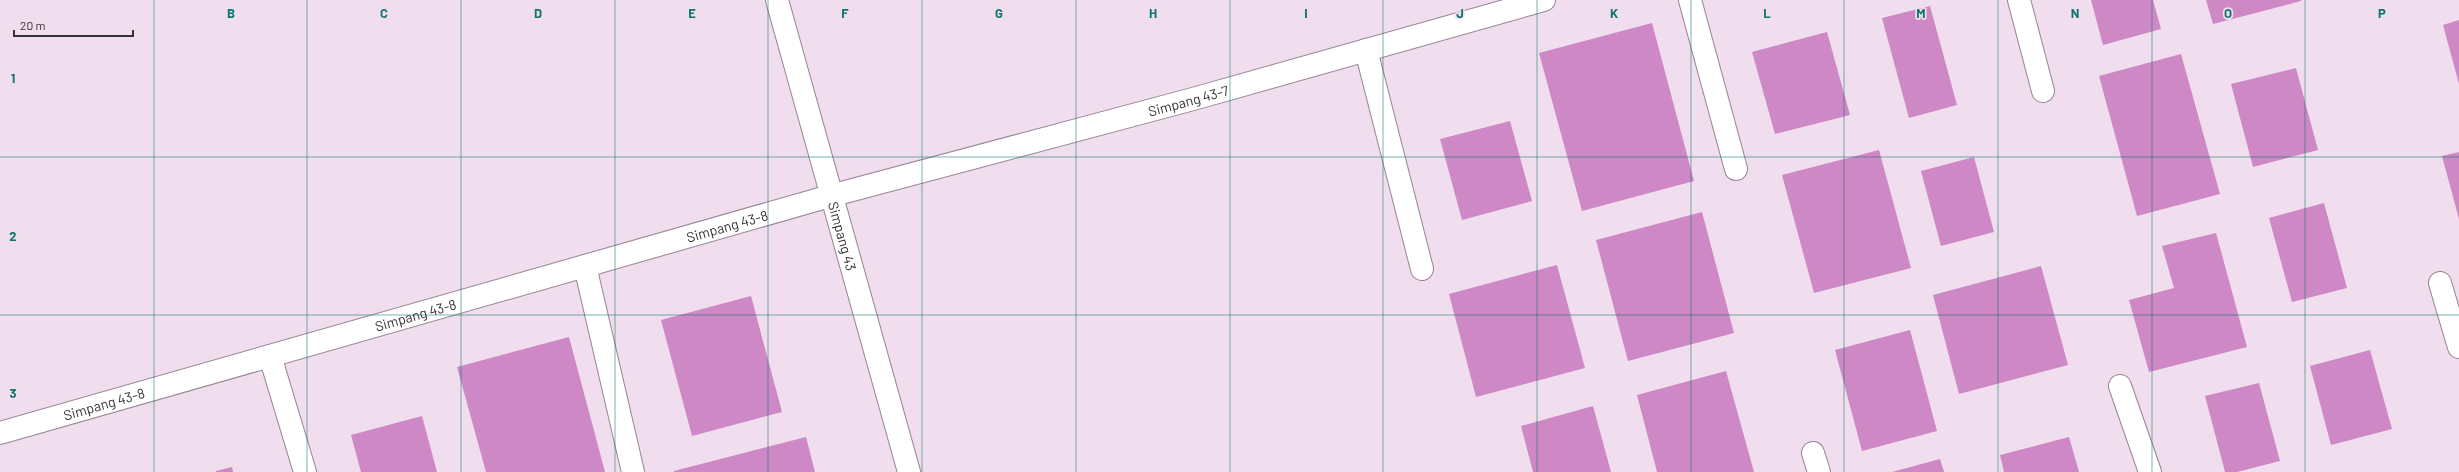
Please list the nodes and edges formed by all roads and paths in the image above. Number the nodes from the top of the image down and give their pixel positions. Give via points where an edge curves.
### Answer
1 (777, 0) edge
2 (1544, 0) edge
3 (1690, 0) edge
4 (2019, 0) edge
5 (1366, 50) junction
6 (2043, 91) dead end
7 (1736, 169) dead end
8 (830, 196) junction
9 (586, 266) junction
10 (1422, 269) dead end
11 (2440, 283) dead end
12 (2459, 347) edge
13 (270, 356) junction
14 (2120, 386) dead end
15 (0, 432) edge
16 (305, 472) edge
17 (633, 472) edge
18 (909, 472) edge
19 (2150, 472) edge

1 - 8 street, Simpang 43
2 - 5 street, Simpang 43-7
3 - 7 street
4 - 6 street
5 - 8 street, Simpang 43-7
5 - 10 street
8 - 9 street, Simpang 43-8
8 - 18 street, Simpang 43
9 - 13 street, Simpang 43-8
9 - 17 street
11 - 12 street
13 - 15 street, Simpang 43-8
13 - 16 street
14 - 19 street

